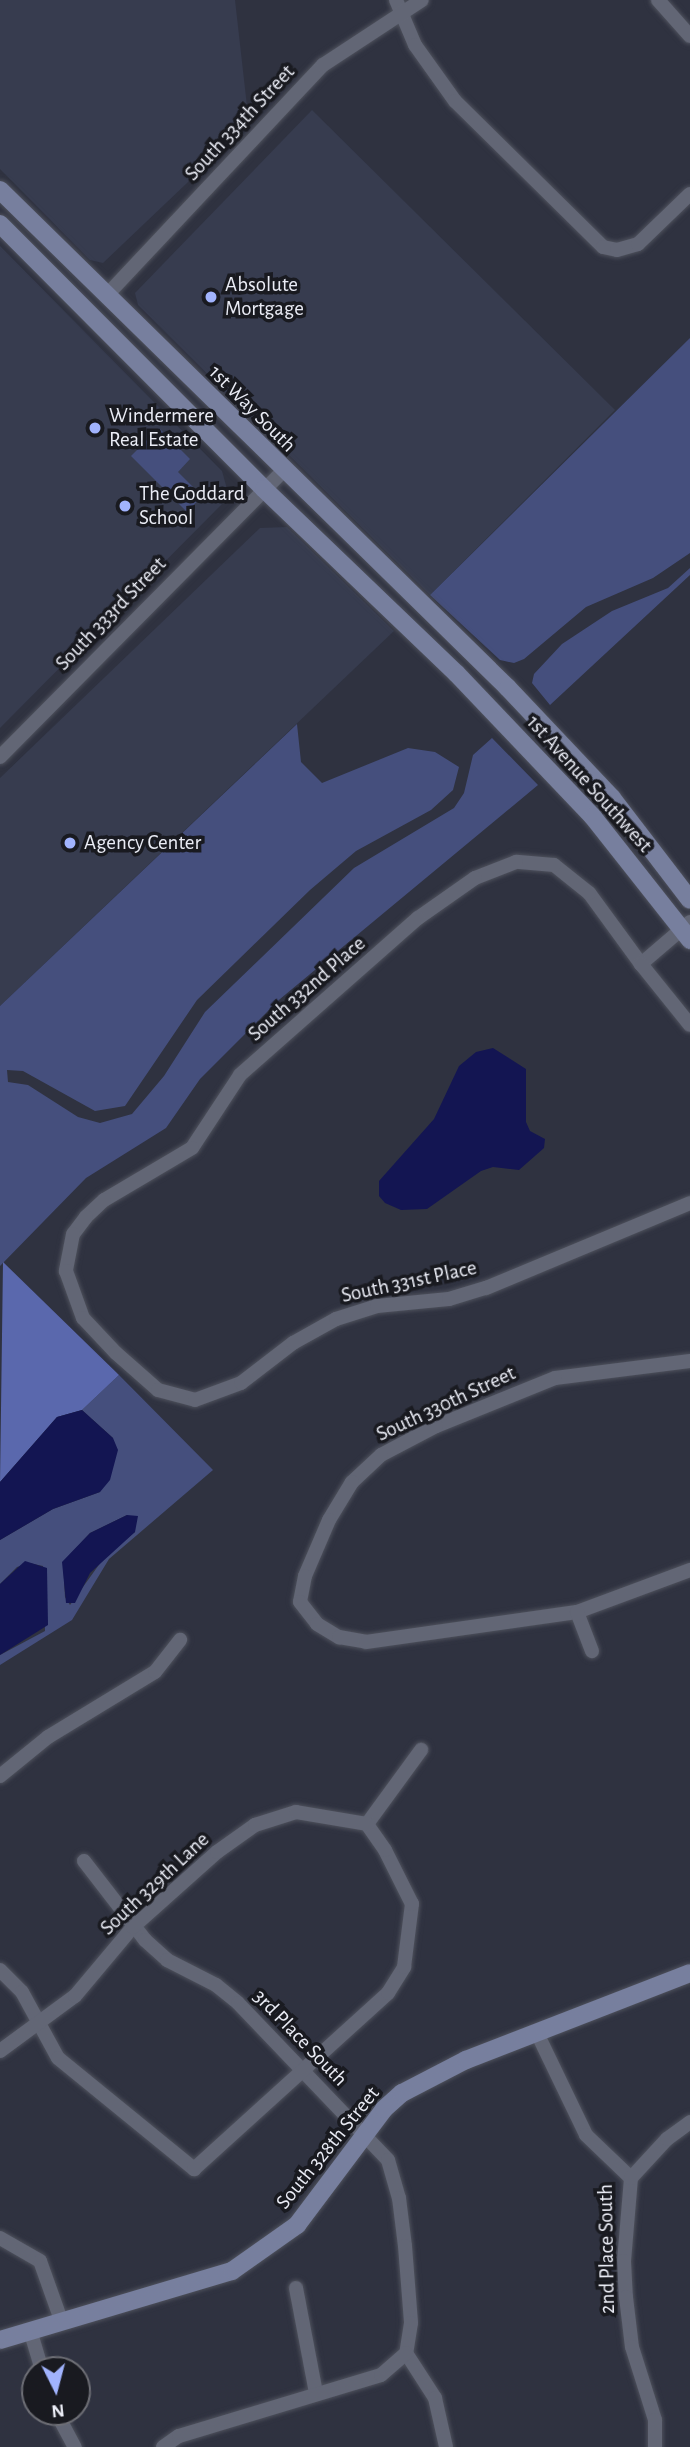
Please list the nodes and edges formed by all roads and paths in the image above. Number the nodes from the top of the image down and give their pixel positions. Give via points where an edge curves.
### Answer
1 (396, 0) edge
2 (422, 0) edge
3 (658, 0) edge
4 (399, 16) junction
5 (690, 36) edge
6 (0, 190) edge
7 (690, 194) edge
8 (0, 224) edge
9 (106, 296) junction
10 (282, 472) junction
11 (264, 489) junction
12 (475, 657) joint
13 (0, 757) edge
14 (690, 900) edge
15 (688, 930) edge
16 (641, 964) junction
17 (690, 1025) edge
18 (690, 1203) edge
19 (116, 1353) joint
20 (690, 1361) edge
21 (690, 1570) edge
22 (577, 1612) junction
23 (180, 1640) dead end
24 (592, 1651) dead end
25 (421, 1750) dead end
26 (0, 1776) edge
27 (367, 1825) junction
28 (84, 1861) dead end
29 (133, 1927) junction
30 (0, 1970) edge
31 (690, 1973) edge
32 (40, 2024) junction
33 (537, 2033) junction
34 (0, 2051) edge
35 (299, 2071) junction
36 (690, 2122) edge
37 (366, 2134) junction
38 (631, 2178) junction
39 (0, 2238) edge
40 (296, 2288) dead end
41 (61, 2320) junction
42 (30, 2330) junction
43 (0, 2340) edge
44 (406, 2353) junction
45 (38, 2356) edge
46 (316, 2393) junction
47 (64, 2426) edge
48 (75, 2447) edge
49 (163, 2447) edge
50 (446, 2447) edge
51 (655, 2447) edge

1 - 4 street
2 - 4 street, South 334th Street
3 - 5 street
4 - 7 street via 455,102 595,241 617,250 638,244
4 - 9 street, South 334th Street via 323,65
6 - 9 main road, 1st Way South
8 - 11 main road
9 - 10 main road, 1st Way South
10 - 11 street, South 333rd Street
10 - 12 main road, 1st Way South
11 - 13 street, South 333rd Street
11 - 15 main road, 1st Avenue Southwest via 457,674 593,817
12 - 14 main road, 1st Avenue Southwest via 611,798
15 - 16 street
16 - 17 street
16 - 19 street, South 332nd Place via 589,894 554,865 536,861 505,864 449,894 240,1075 192,1148 104,1200 73,1234 66,1255 69,1287 83,1318
18 - 19 street, South 331st Place via 486,1288 449,1299 377,1306 336,1320 216,1396 195,1400 166,1395
20 - 22 street, South 330th Street via 555,1378 436,1426 381,1455 352,1482 329,1520 305,1576 300,1602 317,1624 339,1637 366,1642
21 - 22 street, South 330th Street
22 - 24 street
23 - 26 street via 155,1672 48,1737
25 - 27 street
27 - 29 street, South 329th Lane via 296,1812 255,1825 217,1852
27 - 35 street via 412,1904 404,1967 388,1993
28 - 29 street, 3rd Place South
29 - 32 street, South 329th Lane via 75,1996
29 - 35 street, 3rd Place South via 167,1960 216,1984 238,2003
30 - 32 street via 22,1992
31 - 33 main road, South 328th Street
32 - 34 street, South 329th Lane
32 - 35 street via 58,2058 194,2169
33 - 37 main road, South 328th Street via 419,2082 392,2101
33 - 38 street, 2nd Place South via 586,2135
35 - 37 street, 3rd Place South
36 - 38 street via 667,2139
37 - 41 main road, South 328th Street via 297,2225 259,2254 204,2282
37 - 44 street, 3rd Place South via 388,2160 399,2198 411,2323
38 - 51 street, 2nd Place South via 624,2261 626,2297 632,2347 655,2420
39 - 41 street via 40,2261
40 - 46 street
41 - 42 main road, South 328th Street
42 - 43 main road, South 328th Street
42 - 45 street
44 - 46 street via 381,2375
44 - 50 street via 435,2398
46 - 49 street via 179,2436
47 - 48 street

